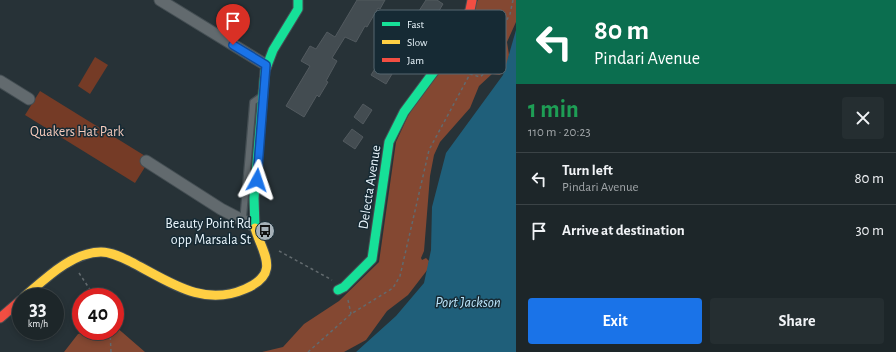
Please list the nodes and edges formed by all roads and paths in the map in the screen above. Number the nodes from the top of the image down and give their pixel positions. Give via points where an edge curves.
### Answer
1 (160, 0) edge
2 (472, 0) edge
3 (514, 0) edge
4 (308, 4) dead end
5 (298, 5) edge
6 (470, 10) edge
7 (506, 22) edge
8 (266, 65) junction
9 (432, 74) edge
10 (470, 74) joint
11 (484, 74) edge
12 (0, 81) edge
13 (262, 96) junction
14 (29, 99) dead end
15 (146, 161) dead end
16 (243, 221) junction
17 (254, 226) junction
18 (279, 251) dead end
19 (71, 261) junction
20 (35, 288) edge
21 (89, 288) edge
22 (341, 289) junction
23 (12, 308) edge
24 (351, 314) junction
25 (0, 318) edge
26 (110, 340) edge
27 (111, 352) edge
28 (308, 352) edge

1 - 8 street
2 - 6 street, Delecta Avenue
3 - 7 path
4 - 5 street
5 - 8 street
8 - 13 street
9 - 22 street, Delecta Avenue via 404,112 389,142 372,259
10 - 11 path via 480,77
10 - 24 path via 429,150 400,276 393,288
12 - 14 street
13 - 16 lane via 253,102
13 - 17 street
15 - 16 street
16 - 17 street
17 - 19 street via 267,256 265,272 259,280 245,289 229,294 213,296 189,292 111,254 100,253
18 - 22 path
19 - 20 street
19 - 21 path
22 - 24 path
23 - 25 street
24 - 28 path
26 - 27 path

